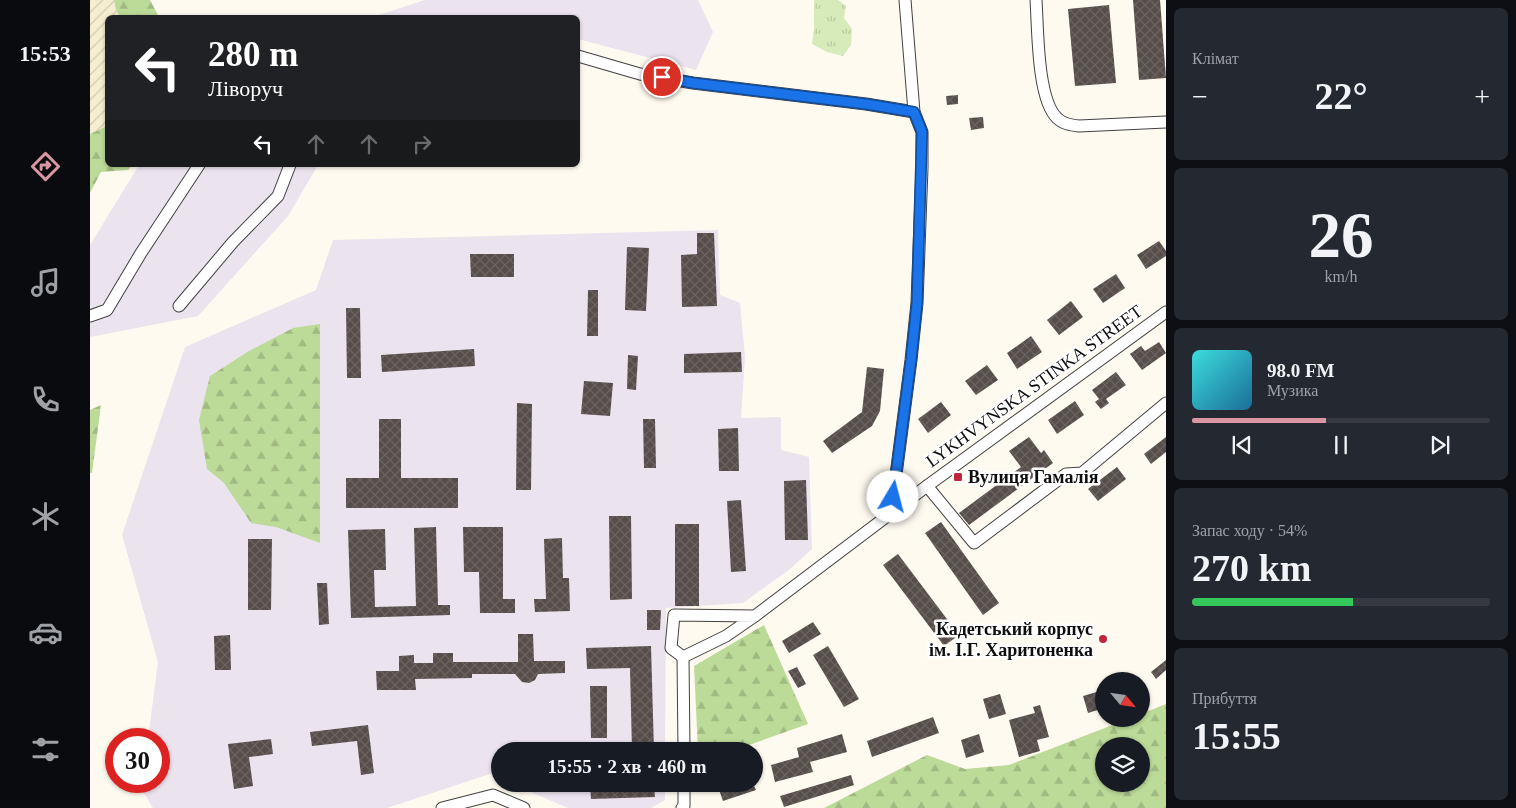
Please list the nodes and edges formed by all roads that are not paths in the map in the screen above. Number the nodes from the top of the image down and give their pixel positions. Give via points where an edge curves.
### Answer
1 (905, 0) edge
2 (1036, 0) edge
3 (580, 57) edge
4 (914, 112) junction
5 (1166, 122) edge
6 (198, 167) edge
7 (289, 167) edge
8 (179, 306) dead end
9 (1166, 312) edge
10 (90, 316) edge
11 (1166, 403) edge
12 (927, 486) junction
13 (891, 513) junction
14 (755, 616) junction
15 (683, 657) junction
16 (684, 742) edge
17 (684, 792) edge
18 (442, 808) edge
19 (524, 808) edge
20 (682, 808) edge

1 - 4 street
2 - 5 street via 1042,83 1052,114 1067,124 1078,126
3 - 4 street via 640,74 693,83
4 - 13 street via 922,132 917,303
6 - 10 street via 106,310
7 - 8 street via 278,196 233,242
9 - 12 street, LYKHVYNSKA STINKA STREET
11 - 12 street via 1082,473 1066,474 974,542
12 - 13 street, LYKHVYNSKA STINKA STREET
13 - 14 street, LYKHVYNSKA STINKA STREET
14 - 15 street, LYKHVYNSKA STINKA STREET via 726,636
14 - 15 street via 674,615 670,648
15 - 16 street
17 - 20 street
18 - 19 street via 493,794

